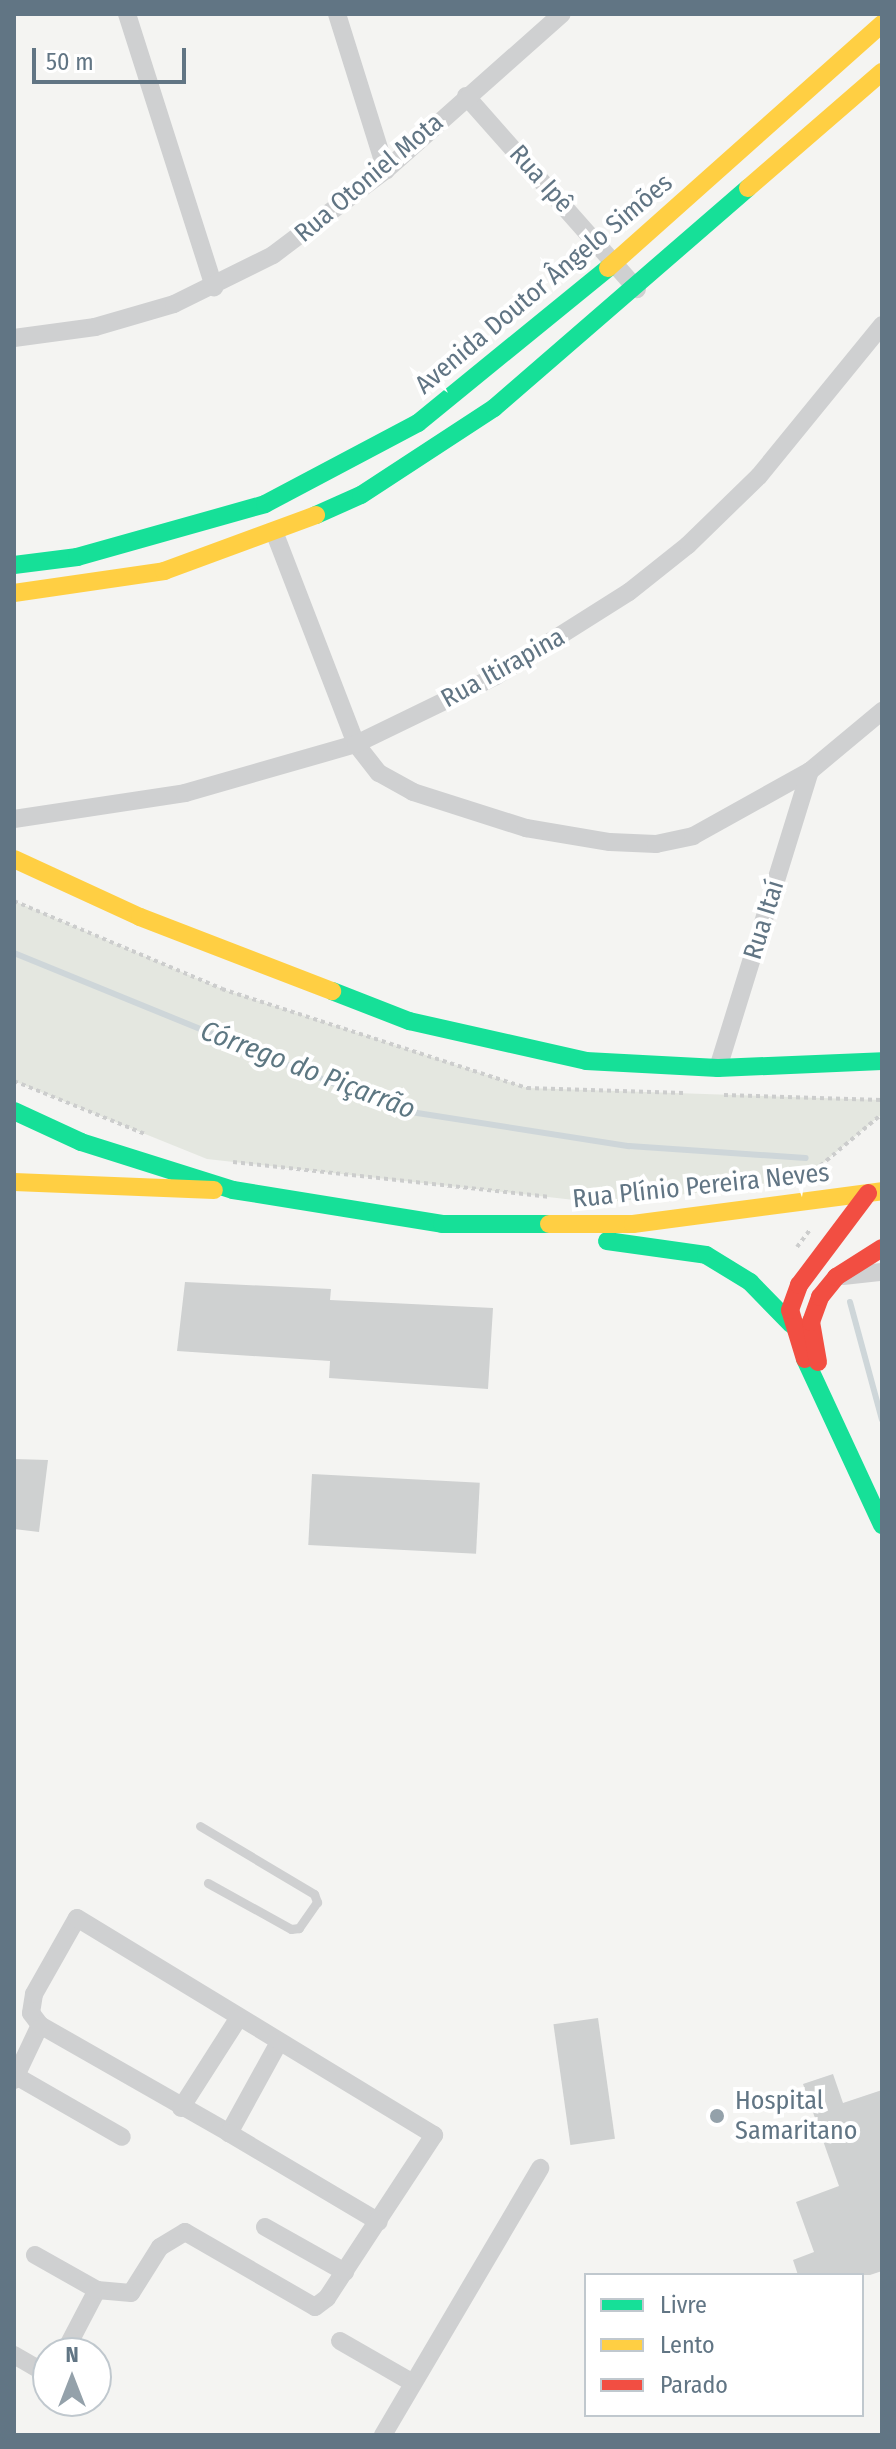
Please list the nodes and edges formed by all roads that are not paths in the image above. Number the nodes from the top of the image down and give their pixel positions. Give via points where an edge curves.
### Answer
1 (127, 14) edge
2 (337, 14) edge
3 (562, 14) edge
4 (882, 24) edge
5 (850, 52) junction
6 (879, 80) edge
7 (466, 96) junction
8 (386, 170) junction
9 (615, 263) junction
10 (214, 287) junction
11 (637, 289) junction
12 (882, 325) edge
13 (14, 337) edge
14 (275, 534) junction
15 (14, 565) edge
16 (14, 593) edge
17 (882, 711) edge
18 (356, 744) junction
19 (810, 771) junction
20 (14, 819) edge
21 (14, 859) edge
22 (882, 1061) edge
23 (718, 1068) junction
24 (14, 1111) edge
25 (882, 1174) edge
26 (14, 1182) edge
27 (233, 1190) junction
28 (875, 1192) edge
29 (510, 1228) junction
30 (882, 1248) edge
31 (882, 1272) edge
32 (836, 1277) junction
33 (791, 1324) junction
34 (826, 1393) junction
35 (882, 1525) edge
36 (200, 1826) dead end
37 (208, 1883) dead end
38 (238, 2019) junction
39 (40, 2025) junction
40 (278, 2044) junction
41 (15, 2078) edge
42 (181, 2108) junction
43 (229, 2133) junction
44 (122, 2137) dead end
45 (540, 2168) dead end
46 (379, 2222) junction
47 (265, 2227) dead end
48 (35, 2255) dead end
49 (345, 2272) junction
50 (97, 2290) junction
51 (72, 2337) edge
52 (340, 2341) dead end
53 (14, 2355) edge
54 (32, 2365) edge
55 (413, 2383) junction
56 (383, 2435) edge

1 - 10 street
2 - 8 street
3 - 7 street, Rua Otoniel Mota
4 - 5 main road, Avenida Doutor Ângelo Simões
5 - 6 street
5 - 9 main road, Avenida Doutor Ângelo Simões
6 - 11 main road
7 - 8 street, Rua Otoniel Mota
7 - 9 street, Rua Ipê
8 - 10 street, Rua Otoniel Mota via 314,229
9 - 11 street, Rua Ipê
9 - 15 main road, Avenida Doutor Ângelo Simões via 472,385 418,423 277,498 159,536
10 - 13 street, Rua Otoniel Mota via 95,327
11 - 14 main road via 442,445 361,495
12 - 18 street, Rua Itirapina via 759,476 688,545 629,592 496,676
14 - 16 main road via 164,571
14 - 18 street
17 - 19 street
18 - 19 street via 379,773 413,792 526,828 610,842 656,844 693,836
18 - 20 street, Rua Itirapina via 185,793
19 - 23 street, Rua Itaí
21 - 23 main road via 140,917 409,1021 586,1061
22 - 23 main road
24 - 27 main road, Rua Plínio Pereira Neves via 81,1142
25 - 28 main road
26 - 27 main road
27 - 29 main road, Rua Plínio Pereira Neves via 368,1216
28 - 29 main road, Rua Plínio Pereira Neves via 633,1224
28 - 33 main road via 813,1266 794,1296
29 - 33 main road via 706,1255 750,1282
30 - 32 main road
31 - 32 street
32 - 34 main road via 811,1322
33 - 34 main road
34 - 35 main road
36 - 37 lane via 314,1894 317,1902 295,1930
38 - 39 street via 77,1918 34,1994 31,2013
38 - 40 street
38 - 42 street
39 - 41 street
39 - 42 street
40 - 43 street
40 - 46 street via 434,2135
41 - 44 street
42 - 43 street
43 - 46 street
45 - 55 street
46 - 49 street
47 - 49 street
48 - 50 street
49 - 50 street via 315,2307 185,2232 160,2247 131,2293
50 - 51 street
52 - 55 street
53 - 54 street
55 - 56 street

